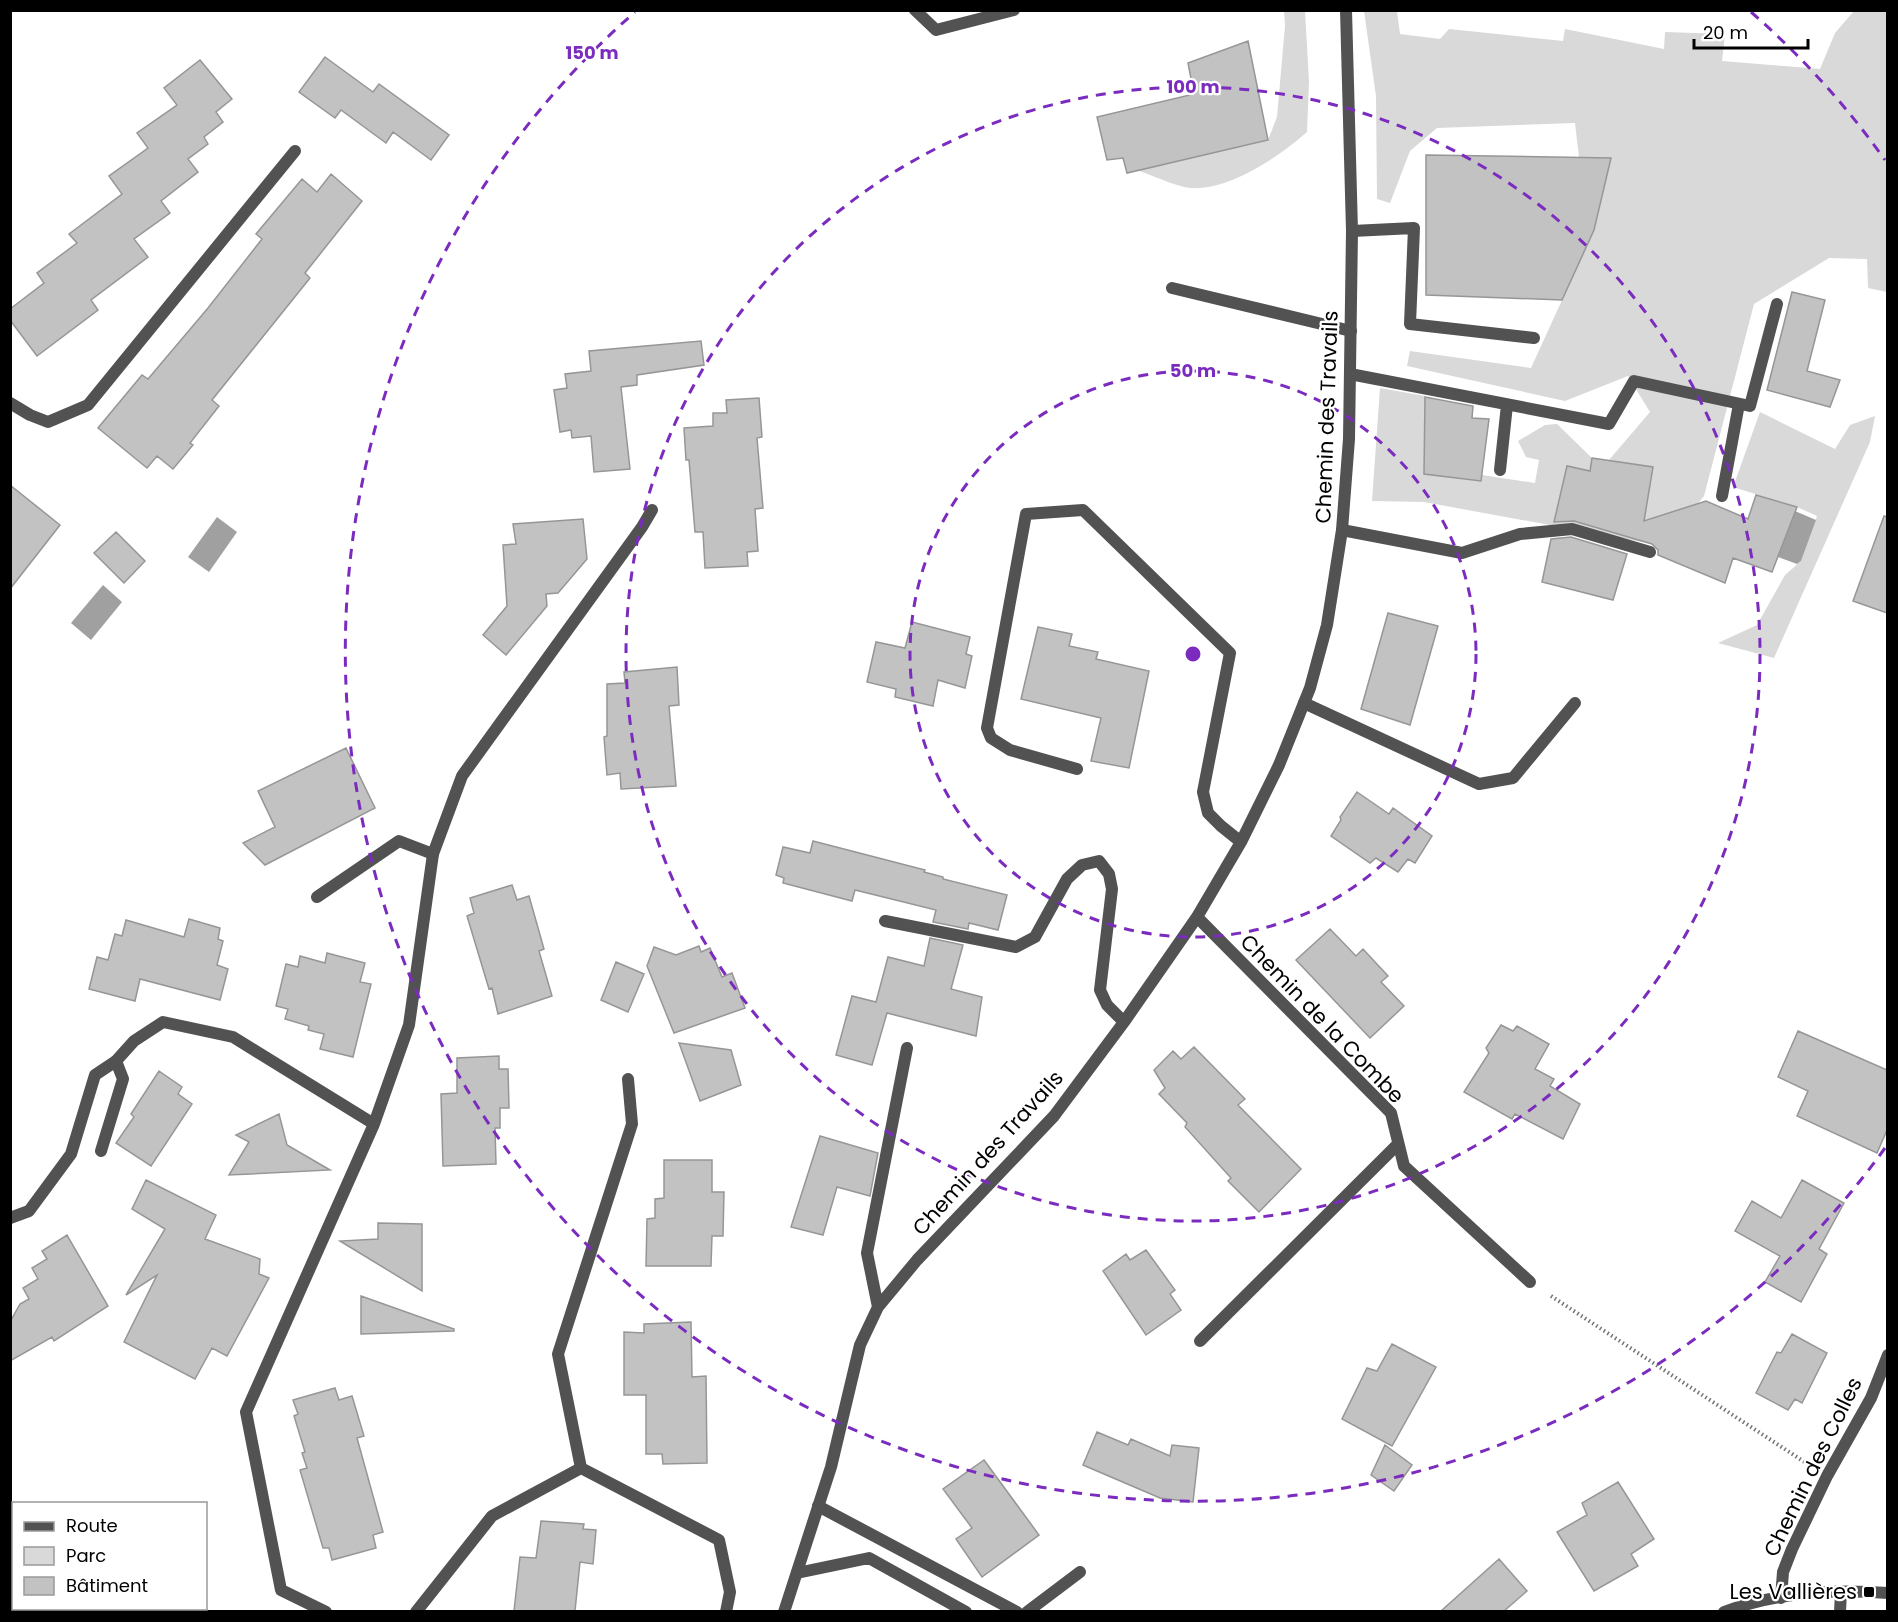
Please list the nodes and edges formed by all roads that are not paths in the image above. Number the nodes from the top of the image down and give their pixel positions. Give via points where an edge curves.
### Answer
1 (915, 10) edge
2 (1014, 10) edge
3 (1346, 10) edge
4 (295, 151) dead end
5 (1352, 231) junction
6 (1172, 288) dead end
7 (1777, 304) dead end
8 (1351, 331) junction
9 (1534, 338) dead end
10 (1350, 375) junction
11 (10, 403) edge
12 (1739, 404) junction
13 (1507, 405) junction
14 (1500, 470) dead end
15 (1722, 496) dead end
16 (652, 510) dead end
17 (1342, 530) junction
18 (1650, 552) dead end
19 (1304, 703) junction
20 (1575, 703) dead end
21 (1077, 769) dead end
22 (1241, 842) junction
23 (433, 854) junction
24 (317, 897) dead end
25 (1197, 917) junction
26 (885, 921) dead end
27 (1124, 1022) junction
28 (907, 1048) dead end
29 (116, 1061) junction
30 (628, 1079) dead end
31 (374, 1124) junction
32 (1398, 1144) junction
33 (101, 1151) dead end
34 (10, 1218) edge
35 (1530, 1282) road end
36 (878, 1307) junction
37 (1200, 1341) dead end
38 (1887, 1354) edge
39 (581, 1468) junction
40 (818, 1506) junction
41 (1080, 1572) dead end
42 (797, 1573) junction
43 (1841, 1591) junction
44 (1887, 1593) edge
45 (1781, 1598) junction
46 (326, 1611) edge
47 (416, 1611) edge
48 (726, 1611) edge
49 (784, 1611) edge
50 (966, 1611) edge
51 (1017, 1611) edge
52 (1027, 1611) edge
53 (1724, 1611) edge
54 (1840, 1611) edge

1 - 2 street via 936,30
3 - 5 street, Chemin des Travails
4 - 11 street via 88,405 48,422
5 - 8 street, Chemin des Travails
5 - 9 street via 1414,228 1410,324
6 - 8 street
7 - 12 street via 1750,406
8 - 10 street, Chemin des Travails
10 - 13 street
10 - 17 street, Chemin des Travails
12 - 13 street via 1634,381 1609,424
12 - 15 street
13 - 14 street
16 - 23 street via 462,776
17 - 18 street via 1462,553 1520,534 1572,529
17 - 19 street, Chemin des Travails via 1327,625
19 - 20 street via 1479,784 1513,778
19 - 22 street, Chemin des Travails
21 - 22 street via 1010,750 991,738 987,728 1026,514 1083,510 1230,652 1203,792 1208,813
22 - 25 street, Chemin des Travails
23 - 24 street via 399,842
23 - 31 street via 410,1025
25 - 27 street, Chemin des Travails
25 - 32 street, Chemin de la Combe via 1391,1113
26 - 27 street via 1017,947 1035,937 1067,879 1082,865 1099,861 1112,889 1100,990 1107,1005
27 - 36 street, Chemin des Travails via 1054,1116 917,1260
28 - 36 street via 867,1253
29 - 31 street via 134,1041 163,1022 233,1037
29 - 33 street via 123,1079
29 - 34 street via 95,1075 70,1154 29,1211
30 - 39 street via 632,1124 558,1354
31 - 46 street via 246,1412 281,1590
32 - 35 street, Chemin de la Combe via 1404,1166
32 - 37 street
36 - 40 street, Chemin des Travails via 860,1345
38 - 45 street, Chemin des Colles via 1871,1398 1827,1476 1789,1557 1783,1572
39 - 47 street via 492,1516
39 - 48 street via 719,1540 730,1592
40 - 42 street, Chemin des Travails
40 - 51 street
41 - 52 street
42 - 49 street, Chemin des Travails
42 - 50 street via 869,1558
43 - 44 street
43 - 45 street
43 - 54 street
45 - 53 street

